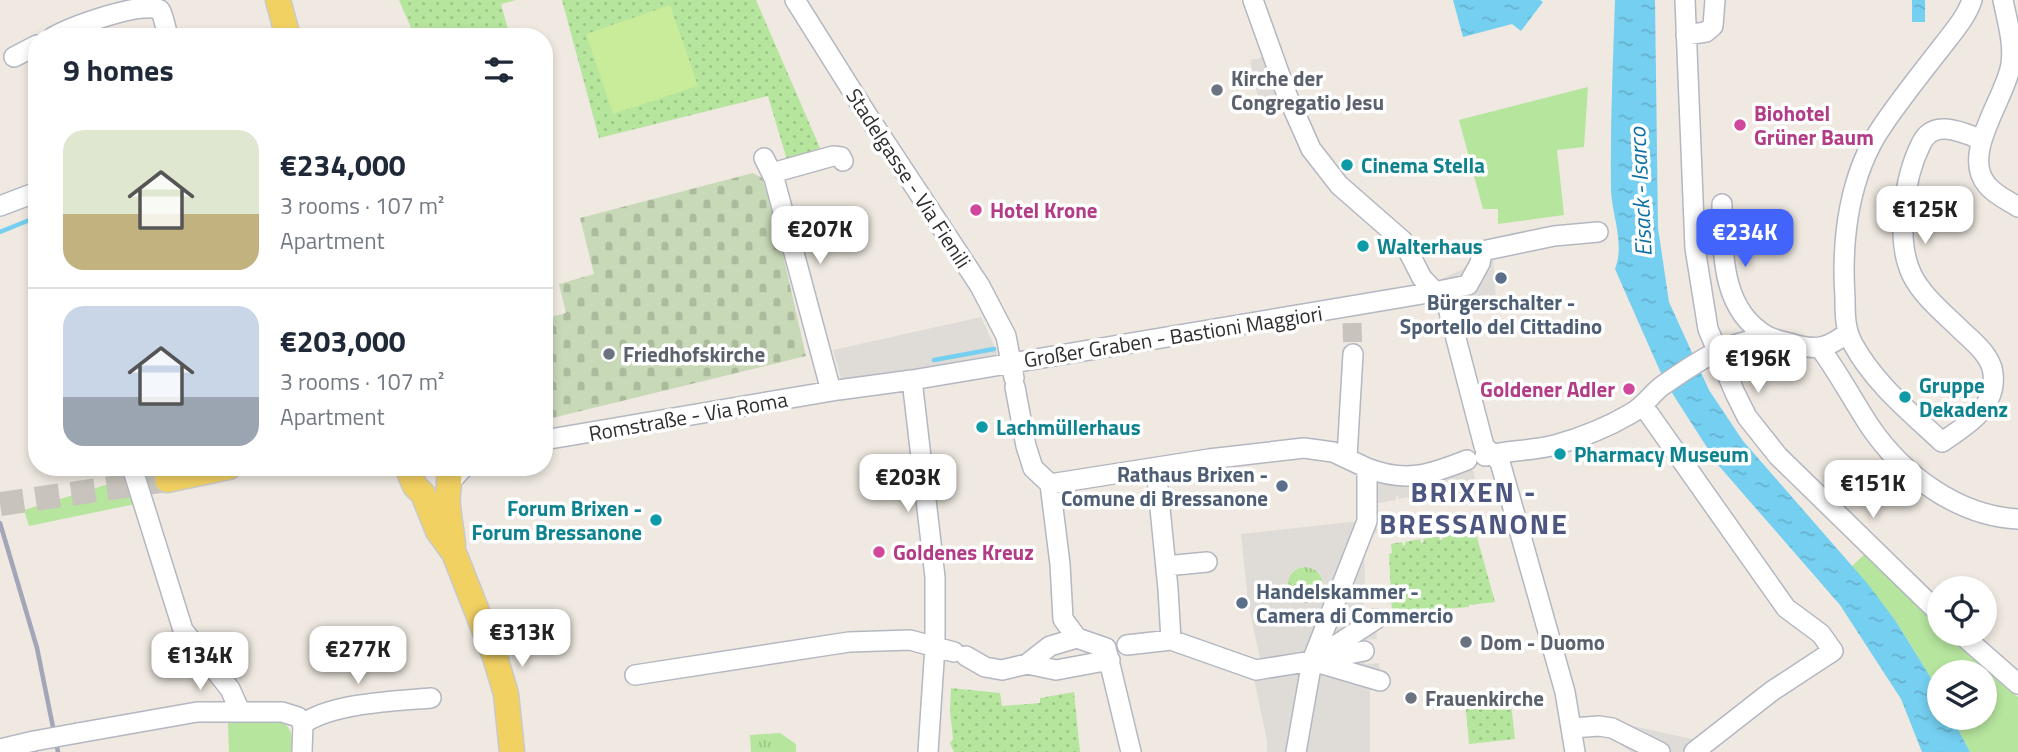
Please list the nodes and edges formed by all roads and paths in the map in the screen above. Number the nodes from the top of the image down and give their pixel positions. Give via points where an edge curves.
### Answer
1 (278, 0) edge
2 (795, 0) edge
3 (1253, 0) edge
4 (1685, 0) edge
5 (1715, 0) edge
6 (1972, 0) edge
7 (2003, 0) edge
8 (2015, 0) edge
9 (2018, 15) edge
10 (70, 28) edge
11 (165, 28) edge
12 (286, 28) edge
13 (1686, 35) junction
14 (28, 50) edge
15 (15, 57) dead end
16 (1982, 139) junction
17 (843, 162) dead end
18 (28, 195) edge
19 (1722, 204) dead end
20 (0, 206) edge
21 (2018, 206) edge
22 (1592, 232) dead end
23 (1434, 292) junction
24 (1848, 332) junction
25 (1769, 337) junction
26 (1819, 348) junction
27 (1353, 354) tunnel mouth
28 (1711, 354) junction
29 (1013, 376) junction
30 (912, 380) junction
31 (831, 391) junction
32 (1649, 414) dead end
33 (553, 438) edge
34 (1478, 458) junction
35 (1357, 463) junction
36 (1156, 468) junction
37 (135, 476) edge
38 (186, 476) edge
39 (411, 476) edge
40 (453, 476) edge
41 (167, 480) tunnel mouth
42 (1050, 484) junction
43 (423, 494) junction
44 (2018, 519) edge
45 (454, 553) junction
46 (1208, 562) dead end
47 (1166, 566) junction
48 (1927, 601) edge
49 (1376, 619) dead end
50 (1077, 638) junction
51 (1171, 640) junction
52 (935, 646) junction
53 (1975, 646) edge
54 (1115, 650) junction
55 (1364, 651) dead end
56 (1312, 661) junction
57 (1027, 664) junction
58 (635, 675) dead end
59 (1380, 681) dead end
60 (2018, 684) edge
61 (431, 698) dead end
62 (240, 711) junction
63 (303, 724) junction
64 (1572, 728) junction
65 (0, 749) edge
66 (302, 752) edge
67 (512, 752) edge
68 (928, 752) edge
69 (1131, 752) edge
70 (1296, 752) edge
71 (1574, 752) edge
72 (1660, 752) edge
73 (1694, 752) edge

1 - 12 main road
2 - 29 street, Stadelgasse - Via Fienili via 980,286 1006,336
3 - 23 street via 1311,149 1339,185 1404,241
4 - 13 street
5 - 13 street via 1713,26
6 - 24 street via 1881,126 1862,163 1843,249
7 - 16 street via 2011,63
8 - 9 street
10 - 11 street via 132,1 148,1 160,9
13 - 28 street via 1695,248
14 - 15 street
16 - 21 street via 1978,163 1986,184
16 - 24 street via 1942,128 1924,137 1907,187 1903,232 1912,275 1991,363 1993,383 1984,408 1942,442 1871,373
17 - 31 street via 833,156 768,166
18 - 20 street
19 - 25 street via 1724,269 1737,305 1750,323
22 - 23 street, Großer Graben - Bastioni Maggiori via 1488,250 1482,253 1468,285
23 - 29 street, Großer Graben - Bastioni Maggiori via 1350,315
23 - 34 street via 1447,304 1484,446
24 - 26 street
25 - 26 street
25 - 28 street via 1746,340
26 - 44 street via 1891,453 1928,486 1973,508
27 - 35 street
28 - 34 street via 1659,389 1640,408 1604,426 1555,445
28 - 48 street via 1762,438
29 - 30 street, Großer Graben - Bastioni Maggiori
29 - 42 street, Stadelgasse - Via Fienili via 1033,468
30 - 31 street, Romstraße - Via Roma
30 - 52 street via 935,577
31 - 33 street, Romstraße - Via Roma
32 - 73 street via 1786,608 1821,634 1833,651
34 - 35 street via 1398,478
34 - 64 street via 1500,462
35 - 36 street via 1304,448
35 - 56 street via 1367,521
36 - 42 street
36 - 47 street
37 - 62 street via 183,630 230,689
38 - 41 main road
39 - 43 main road
40 - 43 main road via 435,496
40 - 45 main road
42 - 50 street via 1063,619
43 - 45 main road via 438,531
45 - 67 main road via 506,694
46 - 47 street
47 - 51 street
49 - 56 street
50 - 54 street
50 - 57 street via 1051,646
51 - 54 street
51 - 56 street via 1256,670
52 - 57 street via 985,667 1003,670
52 - 58 street via 910,640 849,642
52 - 68 street
53 - 60 street
54 - 57 street via 1056,670
54 - 69 street
55 - 56 street
56 - 59 street
56 - 70 street
61 - 63 street via 349,708
62 - 63 street via 292,713
62 - 65 street, bridge via 185,714
63 - 66 street
64 - 71 street
64 - 72 street via 1612,728

